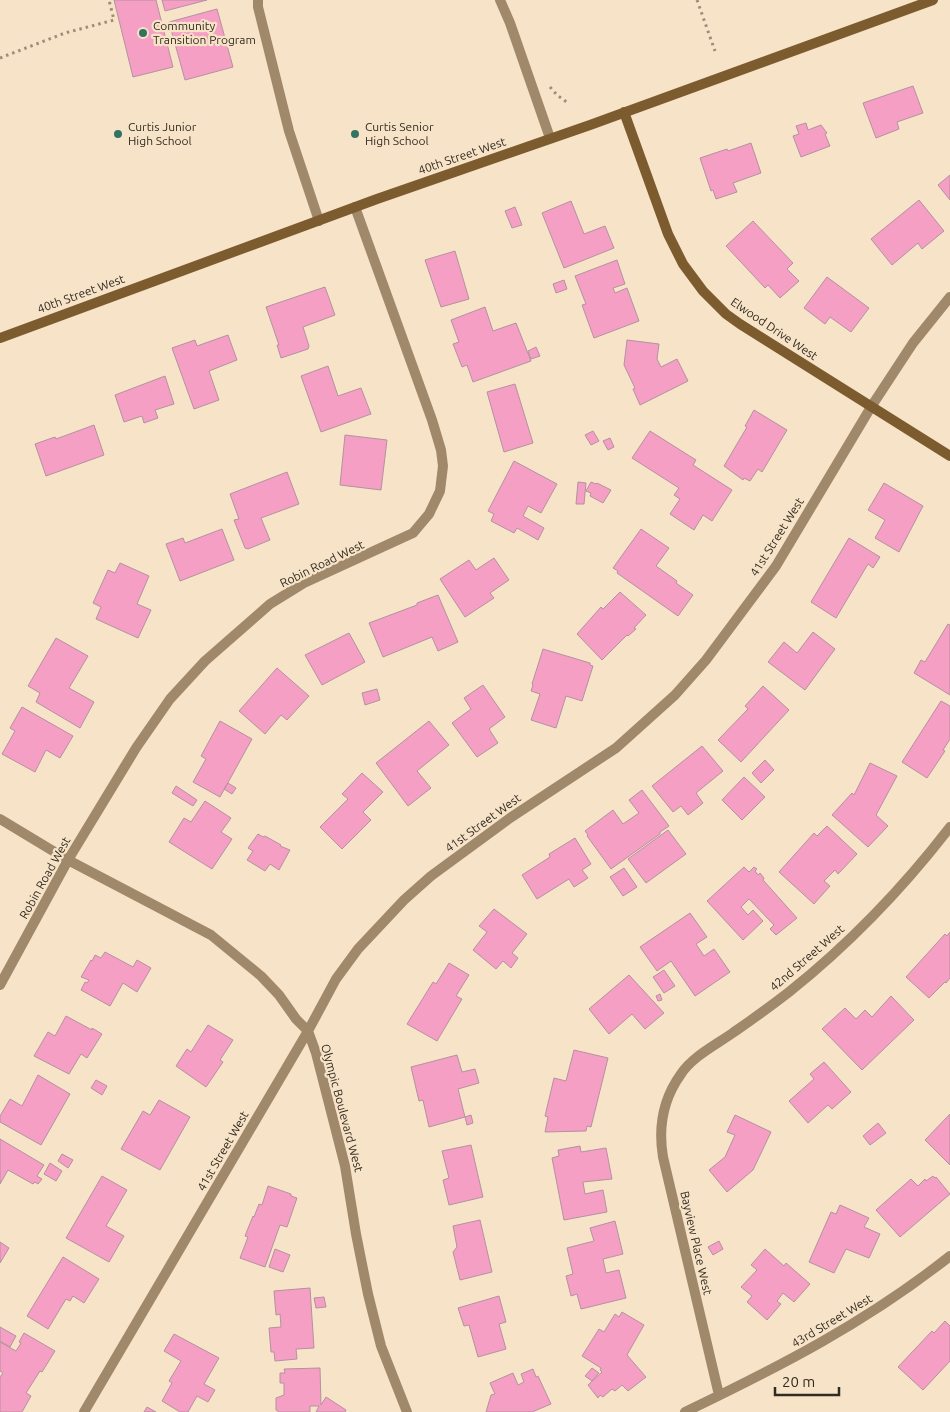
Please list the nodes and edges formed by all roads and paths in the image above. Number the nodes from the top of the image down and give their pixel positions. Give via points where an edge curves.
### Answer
1 (109, 0) edge
2 (258, 0) edge
3 (500, 0) edge
4 (697, 0) edge
5 (933, 0) edge
6 (715, 51) dead end
7 (0, 58) edge
8 (624, 112) junction
9 (550, 138) junction
10 (355, 207) junction
11 (319, 220) junction
12 (950, 297) edge
13 (0, 338) edge
14 (871, 407) junction
15 (950, 456) edge
16 (0, 819) edge
17 (950, 827) edge
18 (68, 860) junction
19 (0, 984) edge
20 (308, 1031) junction
21 (668, 1095) joint
22 (950, 1256) edge
23 (719, 1395) junction
24 (84, 1412) edge
25 (407, 1412) edge
26 (684, 1412) edge

1 - 7 path via 114,20 65,33
2 - 11 street via 289,132
3 - 9 street
4 - 6 path
5 - 8 street, 40th Street West
8 - 9 street, 40th Street West
8 - 14 street, Elwood Drive West via 668,234 683,264 703,291 740,324
9 - 10 street, 40th Street West
10 - 11 street, 40th Street West
10 - 18 street, Robin Road West via 441,450 440,491 429,514 413,533 304,583 270,604 205,661 170,699 136,748
11 - 13 street, 40th Street West
12 - 14 street, 41st Street West via 913,343
14 - 15 street, Elwood Drive West
14 - 20 street, 41st Street West via 776,566 706,660 675,695 616,748 510,818 404,900 358,949 336,979
16 - 18 street, Olympic Boulevard West
17 - 21 street, 42nd Street West via 866,923 789,992 698,1056 681,1073
18 - 19 street, Robin Road West
18 - 20 street, Olympic Boulevard West via 211,935 261,976
20 - 24 street, 41st Street West
20 - 25 street, Olympic Boulevard West via 345,1166 356,1234 381,1346
21 - 23 street, Bayview Place West via 660,1141
22 - 23 street, 43rd Street West via 847,1328
23 - 26 street

